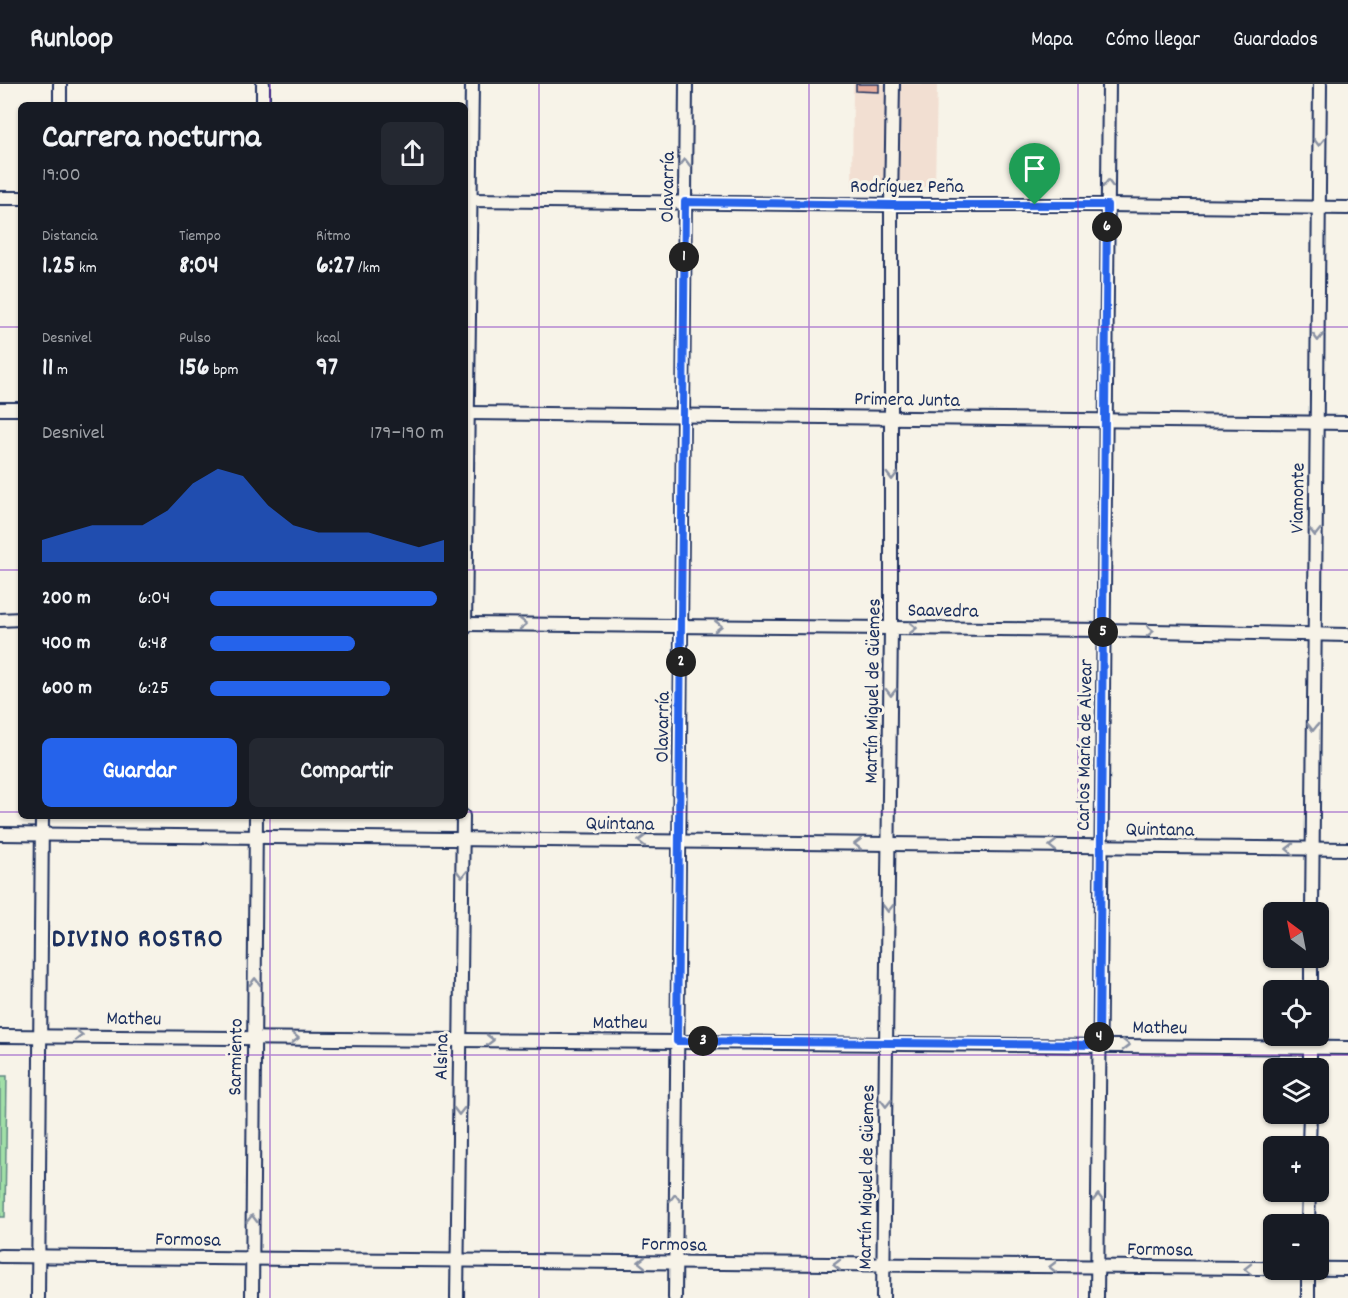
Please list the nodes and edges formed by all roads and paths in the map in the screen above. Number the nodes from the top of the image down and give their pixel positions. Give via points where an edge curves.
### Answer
1 (60, 84) edge
2 (263, 84) edge
3 (472, 84) edge
4 (686, 84) edge
5 (893, 84) edge
6 (1109, 84) edge
7 (1320, 84) edge
8 (60, 102) edge
9 (263, 102) edge
10 (0, 198) edge
11 (18, 198) edge
12 (468, 200) edge
13 (685, 202) junction
14 (891, 205) junction
15 (1107, 205) junction
16 (1319, 208) junction
17 (1348, 208) edge
18 (18, 409) edge
19 (0, 410) edge
20 (468, 413) edge
21 (683, 415) junction
22 (892, 417) junction
23 (1105, 420) junction
24 (1317, 423) junction
25 (1348, 423) edge
26 (18, 619) edge
27 (0, 620) edge
28 (468, 626) edge
29 (681, 626) junction
30 (891, 628) junction
31 (1103, 630) junction
32 (1348, 635) edge
33 (1314, 636) junction
34 (42, 819) edge
35 (256, 819) edge
36 (463, 819) edge
37 (0, 834) edge
38 (42, 834) junction
39 (256, 837) junction
40 (463, 839) junction
41 (679, 842) junction
42 (889, 844) junction
43 (1101, 846) junction
44 (1312, 849) junction
45 (1348, 849) edge
46 (1312, 902) edge
47 (40, 1035) junction
48 (0, 1036) edge
49 (254, 1038) junction
50 (460, 1040) junction
51 (677, 1041) junction
52 (1263, 1042) edge
53 (886, 1043) junction
54 (1329, 1044) edge
55 (1099, 1045) junction
56 (1348, 1048) edge
57 (0, 1256) edge
58 (38, 1256) junction
59 (252, 1259) junction
60 (458, 1260) junction
61 (675, 1263) junction
62 (884, 1265) junction
63 (1097, 1267) junction
64 (1263, 1269) edge
65 (1329, 1269) edge
66 (1348, 1269) edge
67 (1308, 1280) edge
68 (38, 1298) edge
69 (252, 1298) edge
70 (457, 1298) edge
71 (675, 1298) edge
72 (883, 1298) edge
73 (1096, 1298) edge
74 (1308, 1298) edge

1 - 8 street
2 - 9 street
3 - 12 street
13 -> 4 street, Olavarría
5 - 14 street, Martín Miguel de Güemes
15 -> 6 street, Carlos María de Alvear
7 -> 16 street, Viamonte
10 - 11 street
12 - 13 street, Rodríguez Peña
13 - 14 street, Rodríguez Peña
13 - 21 street, Olavarría
14 - 15 street, Rodríguez Peña
14 - 22 street, Martín Miguel de Güemes
15 - 16 street, Rodríguez Peña
15 - 23 street, Carlos María de Alvear
16 - 17 street, Rodríguez Peña
16 -> 24 street, Viamonte
18 - 19 street
20 - 21 street, Primera Junta
21 - 22 street, Primera Junta
21 - 29 street, Olavarría
22 - 23 street, Primera Junta
22 -> 30 street, Martín Miguel de Güemes
23 - 24 street, Primera Junta
23 - 31 street, Carlos María de Alvear
24 - 25 street, Primera Junta
24 -> 33 street, Viamonte
26 - 27 street
28 -> 29 street, Saavedra
29 -> 30 street, Saavedra
29 - 41 street, Olavarría
30 -> 31 street, Saavedra
30 -> 42 street, Martín Miguel de Güemes
31 -> 33 street, Saavedra
31 - 43 street, Carlos María de Alvear
32 - 33 street, Saavedra
33 -> 44 street, Viamonte
34 - 38 street
35 - 39 street, Sarmiento
36 - 40 street, Alsina
37 - 38 street, Quintana
38 - 39 street, Quintana
38 - 47 street
39 - 40 street, Quintana
49 -> 39 street, Sarmiento
41 -> 40 street, Quintana
40 -> 50 street, Alsina
42 -> 41 street, Quintana
41 - 51 street, Olavarría
43 -> 42 street, Quintana
42 -> 53 street, Martín Miguel de Güemes
44 -> 43 street, Quintana
43 - 55 street, Carlos María de Alvear
44 - 45 street, Quintana
44 - 46 street, Viamonte
47 - 48 street, Matheu
47 -> 49 street, Matheu
47 - 58 street
49 -> 50 street, Matheu
59 -> 49 street, Sarmiento
50 -> 51 street, Matheu
50 -> 60 street, Alsina
51 - 53 street, Matheu
61 -> 51 street, Olavarría
55 -> 52 street, Matheu
53 - 55 street, Matheu
53 -> 62 street, Martín Miguel de Güemes
54 - 56 street, Matheu
63 -> 55 street, Carlos María de Alvear
57 - 58 street, Formosa
58 - 59 street, Formosa
58 - 68 street
59 - 60 street, Formosa
59 - 69 street, Sarmiento
61 -> 60 street, Formosa
60 - 70 street, Alsina
62 -> 61 street, Formosa
61 - 71 street, Olavarría
63 -> 62 street, Formosa
62 - 72 street, Martín Miguel de Güemes
64 -> 63 street, Formosa
63 - 73 street, Carlos María de Alvear
65 - 66 street, Formosa
67 - 74 street

